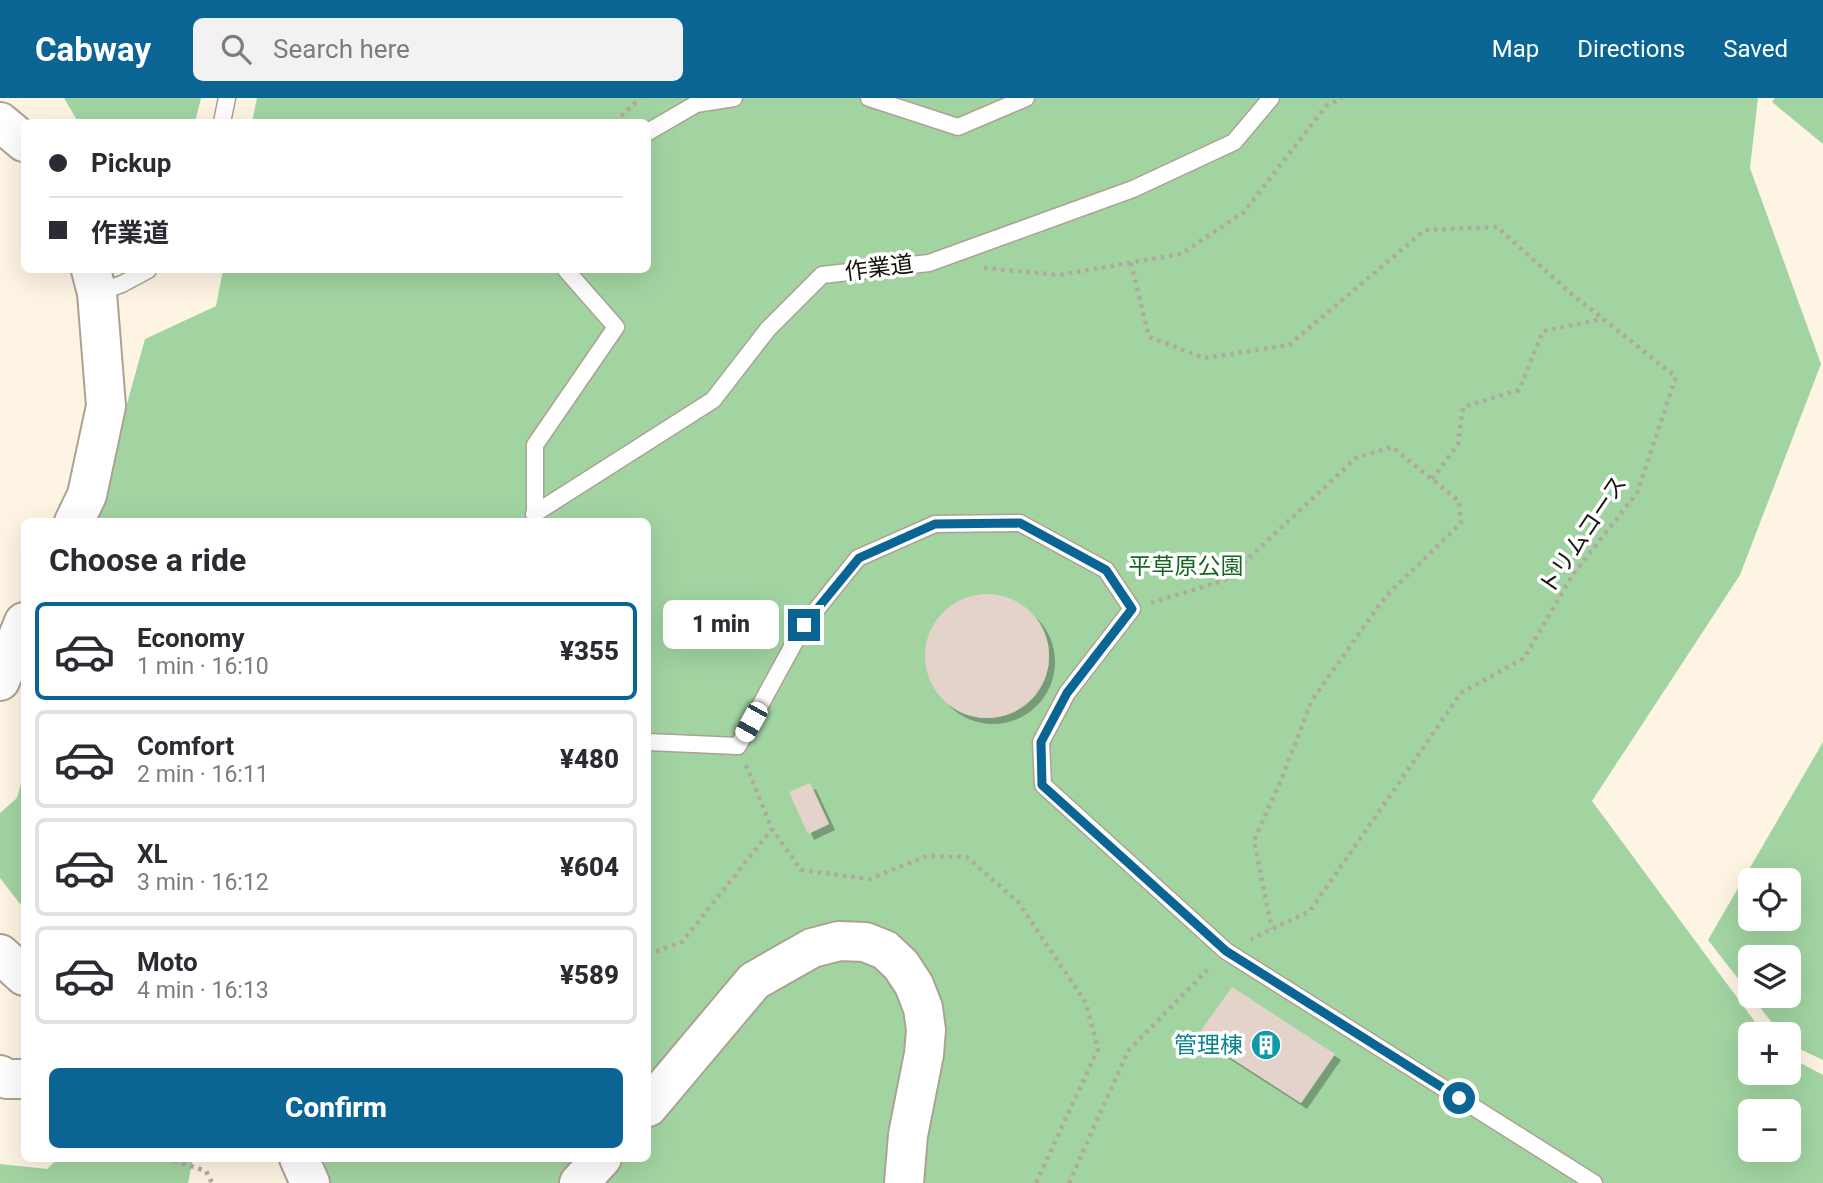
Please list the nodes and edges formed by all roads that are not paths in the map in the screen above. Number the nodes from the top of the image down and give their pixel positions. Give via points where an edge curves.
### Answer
1 (227, 98) edge
2 (734, 98) edge
3 (869, 98) edge
4 (1026, 98) edge
5 (1271, 98) edge
6 (223, 119) edge
7 (0, 122) edge
8 (651, 130) edge
9 (21, 140) edge
10 (142, 273) edge
11 (569, 273) edge
12 (94, 281) edge
13 (76, 518) edge
14 (535, 518) edge
15 (21, 629) edge
16 (0, 681) edge
17 (651, 742) edge
18 (0, 954) edge
19 (21, 973) edge
20 (0, 1075) edge
21 (21, 1079) edge
22 (651, 1103) edge
23 (301, 1162) edge
24 (598, 1162) edge
25 (310, 1183) edge
26 (579, 1183) edge
27 (904, 1183) edge
28 (1594, 1183) edge

1 - 6 lane
2 - 8 lane via 696,104
3 - 4 lane via 958,127
5 - 14 lane, 作業道 via 1234,142 1133,189 929,262 822,275 768,329 713,400
7 - 9 street
10 - 12 lane via 121,284
11 - 14 lane, 作業道 via 616,327 535,445
12 - 13 street via 106,406 87,495
15 - 16 street
17 - 28 lane via 738,746 804,625 859,558 935,524 1020,523 1106,570 1132,609 1067,693 1041,742 1042,785 1226,951
18 - 19 street
20 - 21 street
22 - 27 street via 754,981 812,948 839,941 864,942 885,950 901,965 923,1008 924,1054
23 - 25 street
24 - 26 street

